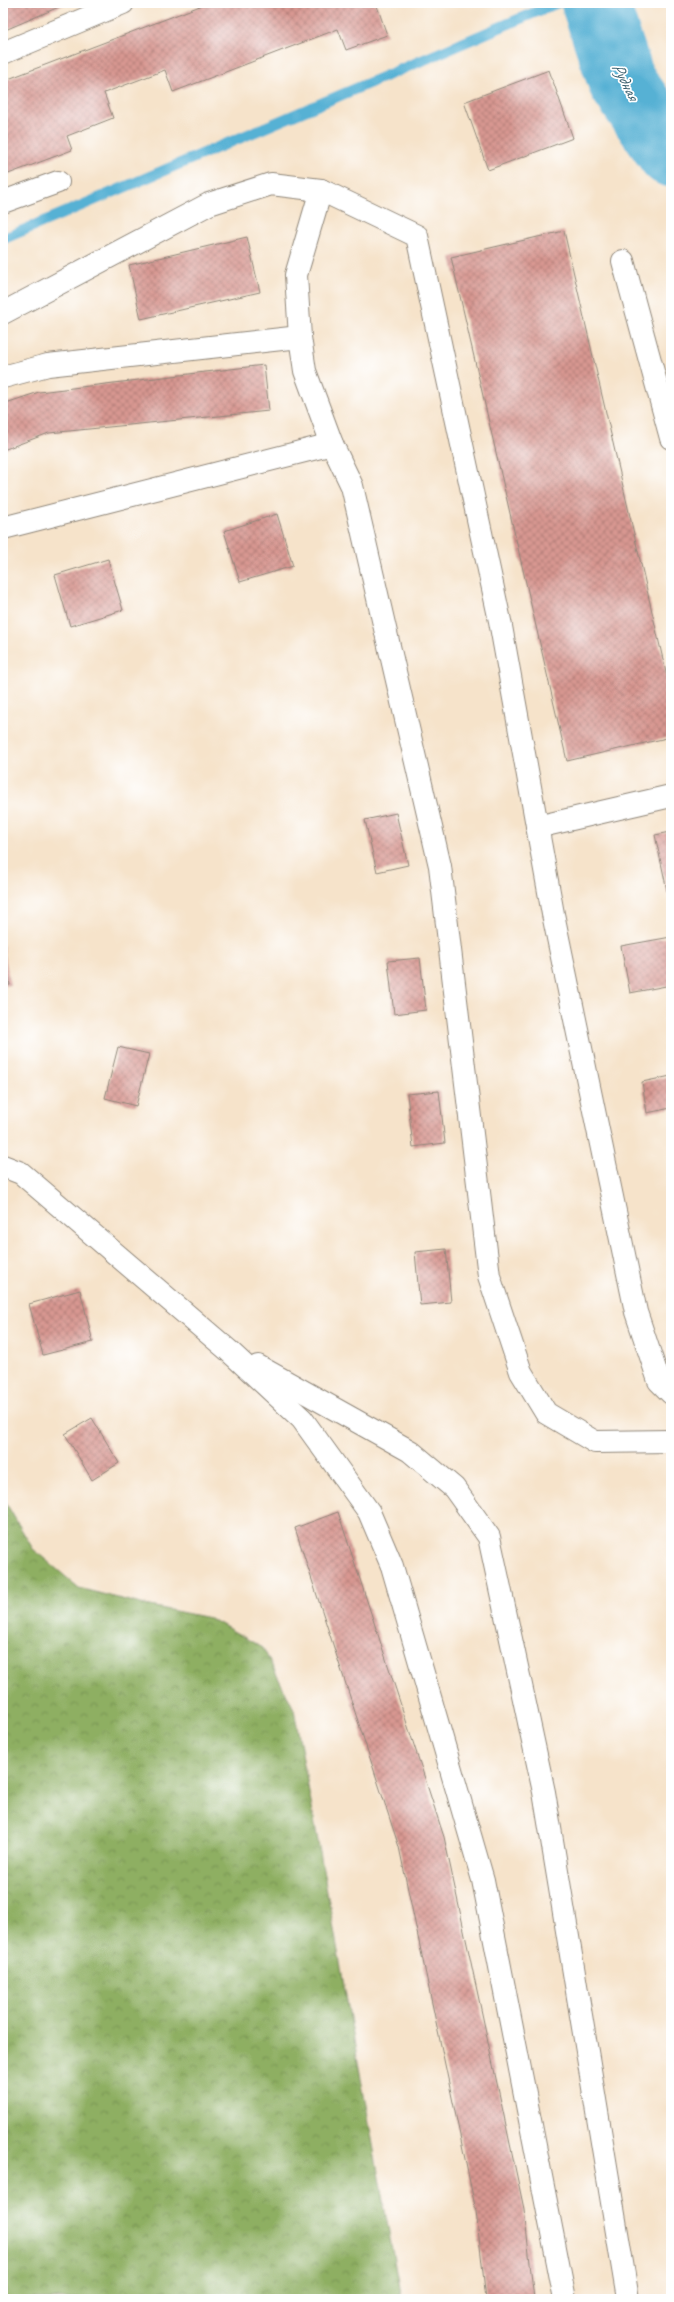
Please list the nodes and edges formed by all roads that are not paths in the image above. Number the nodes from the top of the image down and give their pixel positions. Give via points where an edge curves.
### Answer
1 (123, 3) edge
2 (3, 53) edge
3 (58, 182) dead end
4 (321, 190) junction
5 (3, 202) edge
6 (623, 261) dead end
7 (3, 313) edge
8 (300, 337) junction
9 (3, 377) edge
10 (671, 438) edge
11 (332, 444) junction
12 (3, 528) edge
13 (671, 796) edge
14 (537, 827) junction
15 (3, 1166) edge
16 (228, 1350) junction
17 (671, 1393) edge
18 (671, 1441) edge
19 (565, 2299) edge
20 (628, 2299) edge

1 - 2 lane
3 - 5 lane
4 - 7 lane via 271,184 209,204
4 - 8 lane via 296,276
4 - 14 lane via 417,236 500,621
6 - 10 lane
8 - 9 lane via 48,365
8 - 11 lane via 305,371
11 - 12 lane
11 - 18 lane via 352,486 440,866 489,1276 521,1372 546,1413 595,1442
13 - 14 lane
14 - 17 lane via 552,914 636,1312 659,1381
15 - 16 lane via 21,1173
16 - 19 lane via 302,1419 369,1512 392,1566 483,1880
16 - 20 lane via 410,1451 454,1488 489,1537 544,1792

